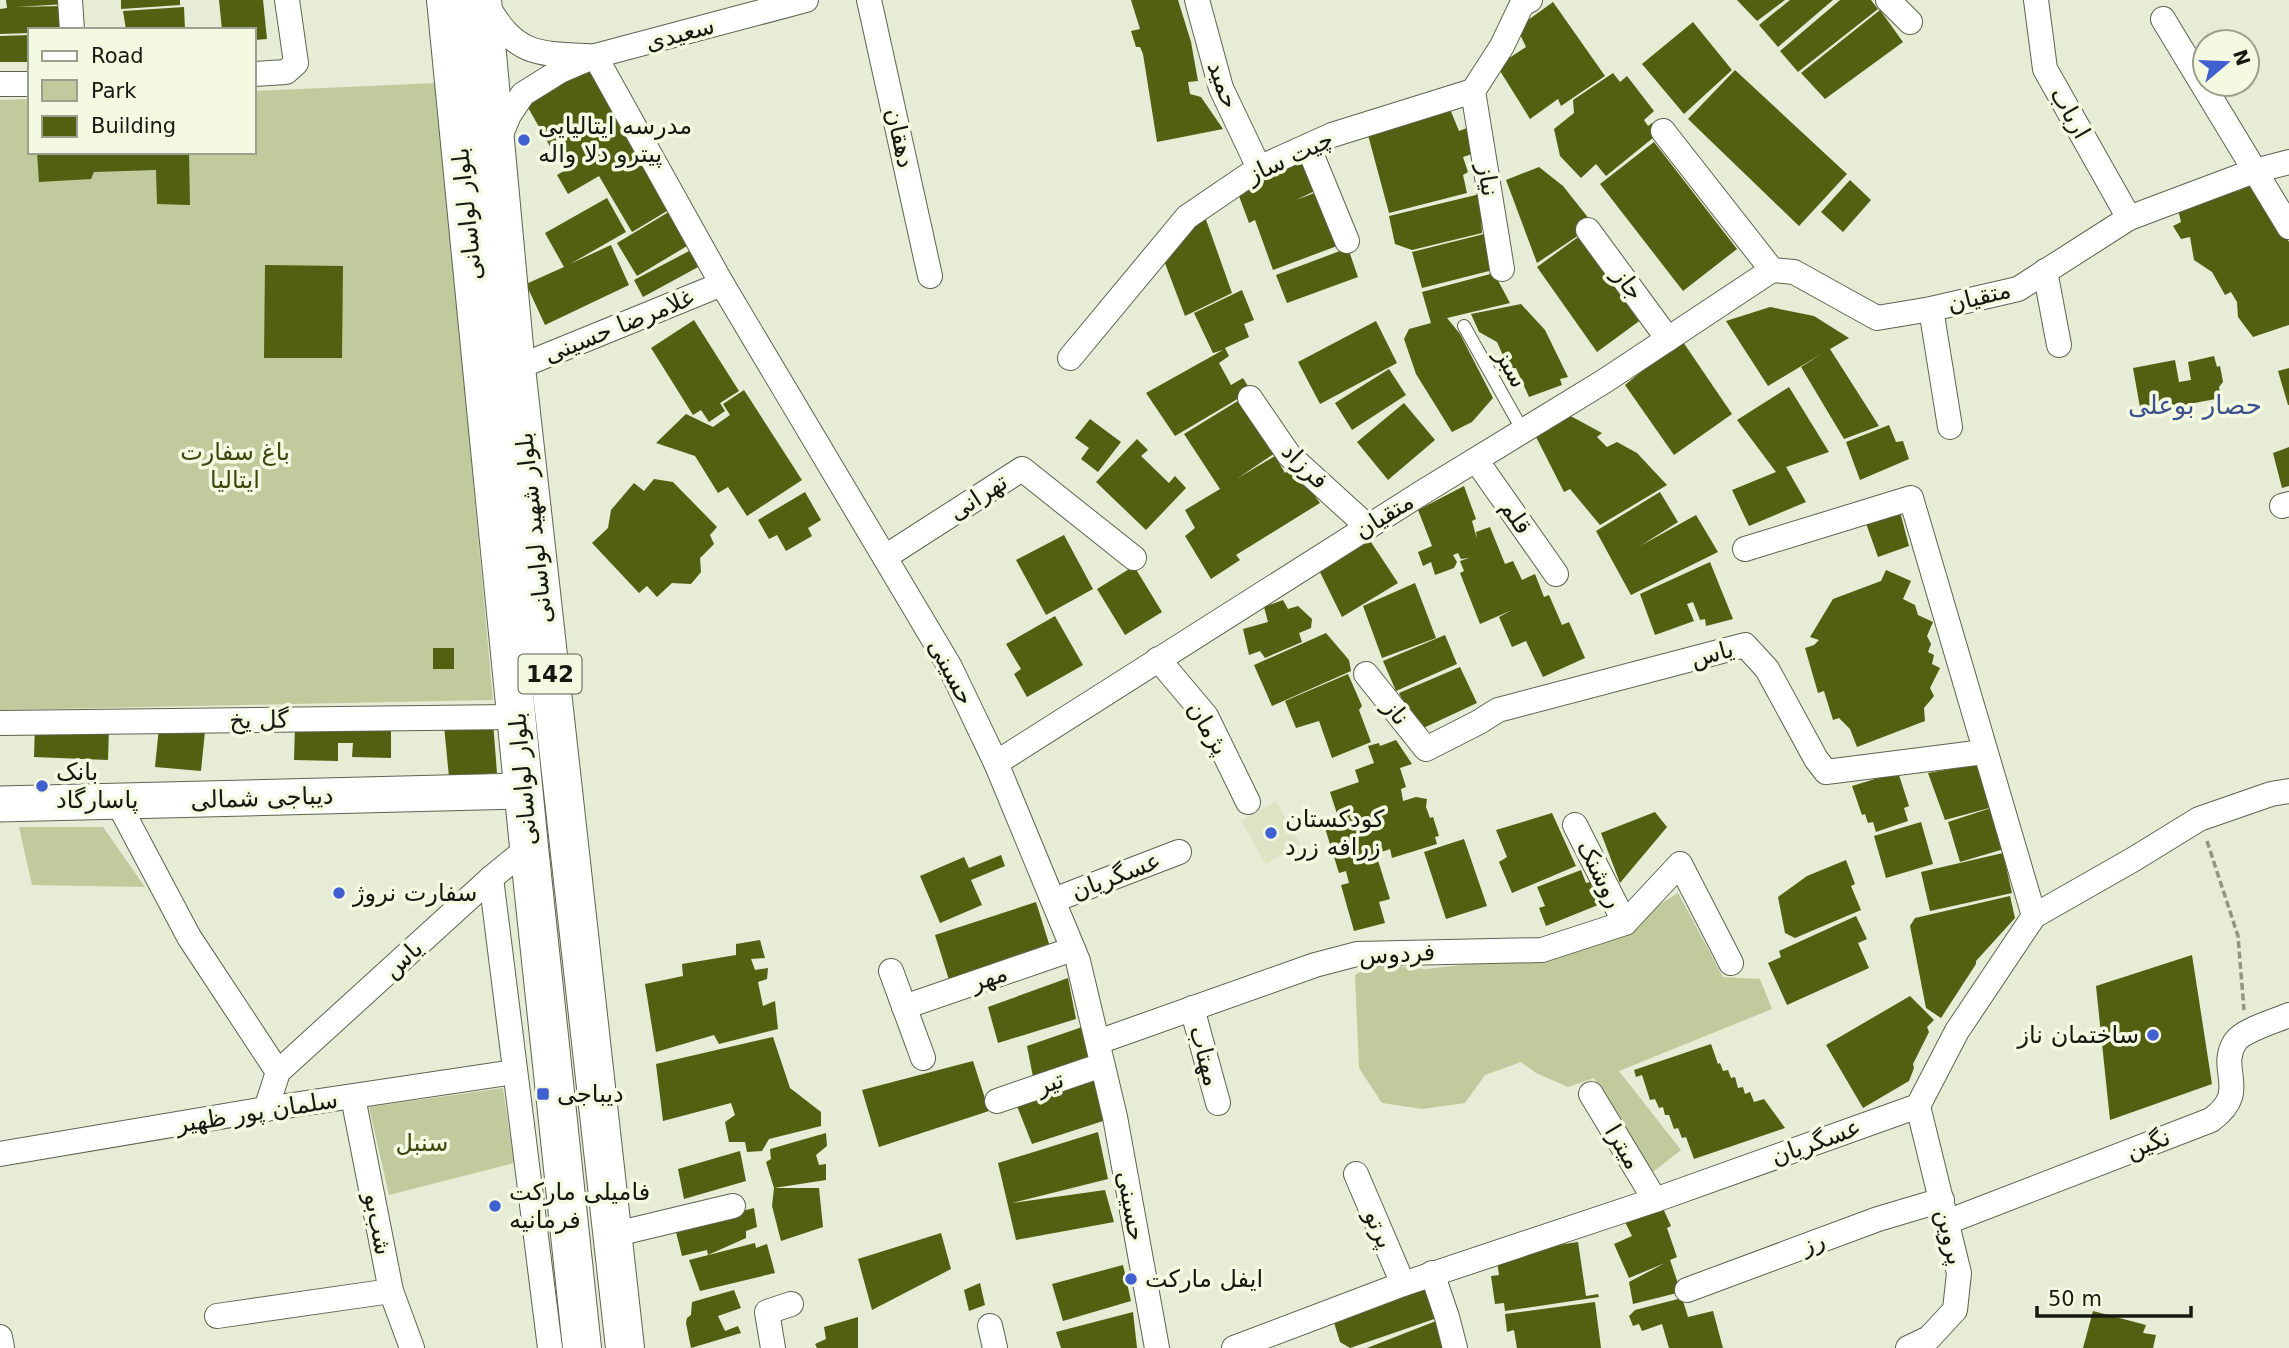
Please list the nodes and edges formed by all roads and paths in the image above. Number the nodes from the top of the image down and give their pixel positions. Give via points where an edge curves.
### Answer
1 (70, 0) edge
2 (287, 0) edge
3 (446, 0) edge
4 (483, 0) edge
5 (806, 0) edge
6 (869, 0) edge
7 (1197, 0) edge
8 (1888, 0) edge
9 (2036, 0) edge
10 (1524, 1) edge
11 (2163, 19) dead end
12 (1910, 22) dead end
13 (72, 28) edge
14 (595, 56) junction
15 (256, 74) edge
16 (0, 84) edge
17 (28, 84) edge
18 (1473, 91) junction
19 (1663, 131) dead end
20 (496, 145) junction
21 (1308, 146) junction
22 (2289, 162) edge
23 (1259, 167) junction
24 (2254, 171) junction
25 (2129, 218) junction
26 (2289, 227) edge
27 (1588, 230) dead end
28 (1346, 241) dead end
29 (1502, 269) dead end
30 (1772, 270) junction
31 (2045, 271) junction
32 (930, 276) dead end
33 (722, 285) junction
34 (1931, 309) junction
35 (1464, 326) dead end
36 (1668, 339) junction
37 (2059, 345) dead end
38 (1070, 358) dead end
39 (516, 368) junction
40 (1250, 398) dead end
41 (1950, 427) dead end
42 (1523, 431) junction
43 (1476, 460) junction
44 (1368, 527) junction
45 (1745, 549) dead end
46 (885, 557) junction
47 (1134, 558) dead end
48 (1556, 574) dead end
49 (1158, 659) junction
50 (1366, 674) dead end
51 (518, 717) junction
52 (0, 723) edge
53 (1426, 749) joint
54 (1984, 752) junction
55 (996, 763) junction
56 (524, 791) junction
57 (2289, 791) edge
58 (1248, 802) dead end
59 (118, 803) junction
60 (0, 804) edge
61 (2199, 819) junction
62 (1575, 825) dead end
63 (529, 847) junction
64 (1179, 852) dead end
65 (491, 878) junction
66 (1054, 900) junction
67 (2034, 916) junction
68 (1625, 923) junction
69 (1073, 949) junction
70 (1731, 963) dead end
71 (891, 971) dead end
72 (904, 1007) junction
73 (1192, 1009) junction
74 (2289, 1016) edge
75 (2246, 1033) junction
76 (1100, 1053) junction
77 (923, 1058) dead end
78 (278, 1072) junction
79 (514, 1072) junction
80 (1591, 1094) dead end
81 (353, 1097) junction
82 (997, 1101) dead end
83 (1218, 1103) dead end
84 (1918, 1105) junction
85 (266, 1110) junction
86 (0, 1154) edge
87 (1356, 1174) dead end
88 (1655, 1200) junction
89 (733, 1206) dead end
90 (1944, 1211) junction
91 (612, 1235) junction
92 (1432, 1273) junction
93 (1402, 1284) junction
94 (1687, 1290) dead end
95 (391, 1291) junction
96 (791, 1304) dead end
97 (217, 1316) dead end
98 (0, 1337) edge
99 (2, 1348) edge
100 (412, 1348) edge
101 (550, 1348) edge
102 (582, 1348) edge
103 (625, 1348) edge
104 (773, 1348) edge
105 (1157, 1348) edge
106 (1234, 1348) edge
107 (1455, 1348) edge
108 (1908, 1348) edge

1 - 13 street
2 - 15 street via 296,63 286,72
3 - 51 main road, بلوار لواسانی / 142
4 - 14 street, سعیدی via 500,28 528,48 548,54
4 - 20 main road, بلوار شهید لواسانی / 142
5 - 14 street, سعیدی
6 - 32 street, دهقان
7 - 23 street, حمید via 1221,88
8 - 12 street
9 - 25 street, ارباب via 2045,69
10 - 18 street
11 - 24 street
14 - 20 street, سعیدی via 523,94
14 - 33 street, حسینی
16 - 17 street
18 - 21 street, چیت ساز
18 - 29 street, نیاز
19 - 30 street
20 - 39 main road, بلوار شهید لواسانی / 142
21 - 23 street, چیت ساز
21 - 28 street
22 - 24 street, متقیان
23 - 38 street, چیت ساز via 1187,217
24 - 25 street, متقیان
24 - 26 street
25 - 31 street, متقیان
27 - 36 street, جاز
30 - 34 street, متقیان via 1794,272 1877,318
30 - 36 street, متقیان
31 - 34 street, متقیان via 2018,289
31 - 37 street
33 - 39 street, غلامرضا حسینی
33 - 46 street, حسینی
34 - 41 street
35 - 42 lane, سبز
36 - 42 street, متقیان
39 - 91 main road, بلوار شهید لواسانی / 142
40 - 44 street, فرزاد via 1289,455
42 - 43 street, متقیان
43 - 44 street, متقیان
43 - 48 street, قلم
44 - 49 street, متقیان
45 - 54 street via 1911,498
46 - 47 street, تهرانی via 1023,469
46 - 55 street, حسینی via 950,667
49 - 55 street, متقیان
49 - 58 street, پژمان via 1206,716
50 - 53 street, ناز
51 - 52 street, گل یخ
51 - 56 main road, بلوار لواسانی / 142
53 - 54 street, یاس via 1498,710 1745,645 1767,669 1826,772
54 - 67 street
55 - 66 street, حسینی
56 - 59 main road, دیباجی شمالی
56 - 63 main road, بلوار لواسانی / 142
57 - 61 street
59 - 60 main road, دیباجی شمالی
59 - 78 street via 189,937
61 - 67 street
61 - 75 path via 2238,936
62 - 68 street, روشنک
63 - 65 street, یاس
63 - 102 main road, بلوار لواسانی / 142
64 - 66 street, عسگریان
65 - 78 street, یاس
65 - 79 street
66 - 69 street, حسینی
67 - 84 street via 1957,1031
68 - 70 street, فردوس via 1680,864
68 - 73 street, فردوس via 1542,950 1357,954
69 - 72 street, مهر
69 - 76 street, حسینی
71 - 72 street
72 - 77 street
73 - 76 street, فردوس
73 - 83 street, مهتاب
74 - 75 street
75 - 90 street, نگین via 2235,1042 2230,1059 2231,1097 2225,1110 2211,1120
76 - 82 street, تیر
76 - 105 street, حسینی
78 - 85 street
79 - 81 street, سلمان پور ظهیر
79 - 101 street
80 - 88 street, میترا
81 - 85 street, سلمان پور ظهیر
81 - 95 street, شب‌بو
84 - 88 street, عسگریان
84 - 90 street, پروین
85 - 86 street, سلمان پور ظهیر
87 - 93 street, پرتو
88 - 92 street, عسگریان
89 - 91 street
90 - 94 street, رز via 1878,1219
90 - 108 street, پروین via 1959,1273 1955,1310 1929,1338
91 - 103 main road, بلوار شهید لواسانی / 142
92 - 93 street, عسگریان
92 - 107 street
93 - 106 street, عسگریان
95 - 97 street
95 - 100 street, شب‌بو
96 - 104 street via 767,1312
98 - 99 street

